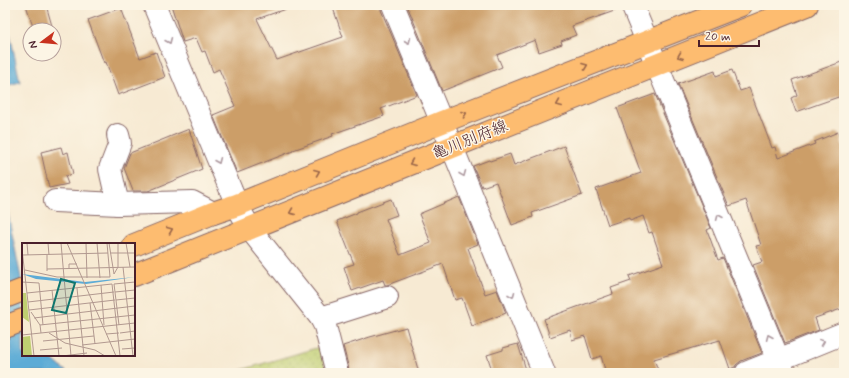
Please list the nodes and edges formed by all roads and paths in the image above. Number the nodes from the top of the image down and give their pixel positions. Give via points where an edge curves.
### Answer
1 (154, 5) edge
2 (393, 5) edge
3 (632, 5) edge
4 (740, 5) edge
5 (807, 5) edge
6 (646, 42) junction
7 (656, 65) junction
8 (442, 122) junction
9 (118, 135) dead end
10 (452, 147) junction
11 (55, 201) dead end
12 (118, 204) junction
13 (237, 205) junction
14 (213, 213) junction
15 (250, 229) junction
16 (135, 245) edge
17 (135, 275) edge
18 (22, 290) edge
19 (5, 297) edge
20 (387, 297) dead end
21 (321, 318) junction
22 (22, 320) edge
23 (5, 327) edge
24 (844, 333) edge
25 (781, 367) edge
26 (337, 373) edge
27 (544, 373) edge
28 (746, 373) edge

1 -> 13 street
2 -> 8 street
3 - 6 street
4 - 6 main road, 亀川別府線
5 -> 7 main road, 亀川別府線
6 - 7 street
8 -> 6 main road, 亀川別府線
7 -> 10 main road, 亀川別府線
25 -> 7 street
8 - 10 street
13 -> 8 main road, 亀川別府線
9 - 12 street via 120,143 110,169
10 -> 15 main road, 亀川別府線
10 -> 27 street
11 - 12 street
12 - 14 street via 192,202
13 - 14 main road, 亀川別府線
13 - 15 street
16 -> 14 main road, 亀川別府線
15 - 17 main road, 亀川別府線
15 - 21 street
18 - 19 main road
20 - 21 street
21 - 26 street
22 - 23 main road
25 -> 24 street
25 - 28 street

